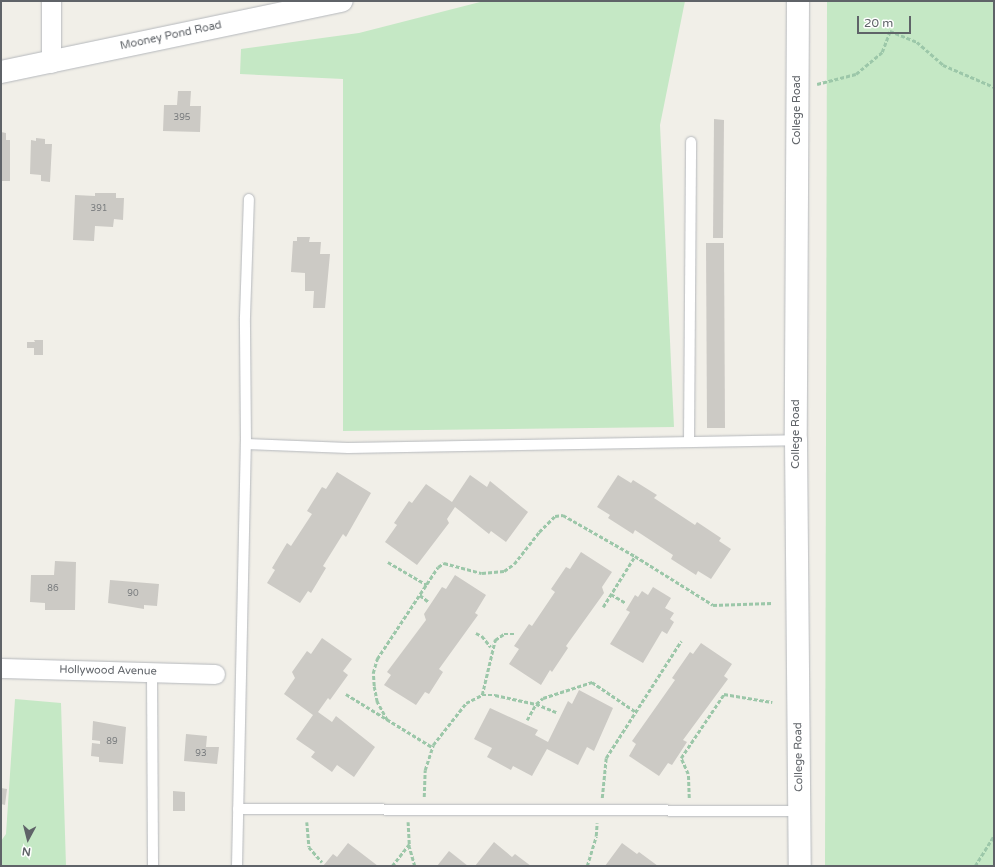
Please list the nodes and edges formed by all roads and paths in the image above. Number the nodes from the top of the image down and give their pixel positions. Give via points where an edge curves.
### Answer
1 (51, 1) edge
2 (342, 1) edge
3 (798, 1) edge
4 (51, 63) junction
5 (1, 72) edge
6 (994, 87) edge
7 (798, 89) junction
8 (691, 142) dead end
9 (249, 199) dead end
10 (796, 440) junction
11 (689, 442) junction
12 (246, 444) junction
13 (635, 556) junction
14 (388, 562) dead end
15 (427, 585) junction
16 (611, 594) junction
17 (420, 595) junction
18 (430, 602) dead end
19 (626, 603) dead end
20 (772, 603) dead end
21 (603, 608) dead end
22 (476, 633) dead end
23 (516, 634) dead end
24 (681, 641) dead end
25 (492, 648) junction
26 (1, 668) edge
27 (152, 672) junction
28 (215, 674) dead end
29 (346, 694) dead end
30 (482, 695) junction
31 (772, 702) dead end
32 (536, 704) junction
33 (556, 712) dead end
34 (636, 712) junction
35 (387, 720) junction
36 (527, 720) dead end
37 (432, 747) junction
38 (238, 809) junction
39 (308, 809) junction
40 (407, 810) junction
41 (423, 810) junction
42 (599, 810) junction
43 (689, 811) junction
44 (800, 811) junction
45 (994, 836) edge
46 (409, 844) junction
47 (322, 862) dead end
48 (153, 866) edge
49 (237, 866) edge
50 (392, 866) edge
51 (415, 866) edge
52 (587, 866) edge
53 (800, 866) edge
54 (975, 866) edge

1 - 4 street
2 - 4 street, Mooney Pond Road
3 - 7 street, College Road
4 - 5 street, Mooney Pond Road
6 - 7 path via 943,65 917,42 890,31 882,52 856,74
7 - 10 street, College Road
8 - 11 lane
9 - 12 lane via 245,317
10 - 11 lane
10 - 44 street, College Road
11 - 12 lane via 348,448
12 - 38 lane
13 - 15 path via 563,515 555,516 514,564 504,571 482,572 444,563
13 - 16 path
13 - 20 path via 713,605
14 - 15 path
15 - 17 path
16 - 19 path
16 - 21 path
17 - 18 path
17 - 35 path via 377,659 373,673 377,702
22 - 25 path
23 - 25 path via 504,634 495,640
24 - 34 path
25 - 30 path
26 - 27 street, Hollywood Avenue
27 - 28 street, Hollywood Avenue
27 - 48 lane
29 - 35 path
30 - 32 path via 495,695
30 - 37 path via 466,703
31 - 43 path via 724,694 680,758 688,774
32 - 33 path
32 - 34 path via 543,698 592,682
32 - 36 path
34 - 42 path via 606,758
35 - 37 path
37 - 41 path via 424,770
38 - 39 lane
38 - 49 lane
39 - 40 lane
39 - 47 path via 309,848
40 - 41 lane
40 - 46 path
41 - 42 lane
42 - 43 lane
42 - 52 path via 596,836
43 - 44 lane
44 - 53 street, College Road
45 - 54 path
46 - 50 path
46 - 51 path

